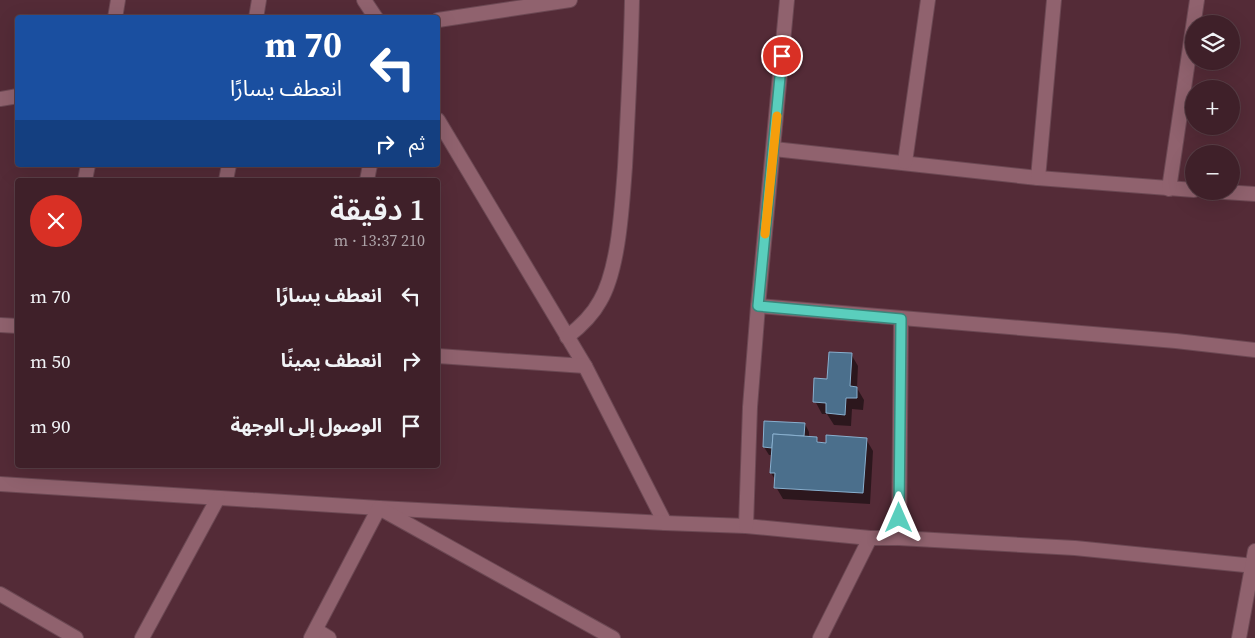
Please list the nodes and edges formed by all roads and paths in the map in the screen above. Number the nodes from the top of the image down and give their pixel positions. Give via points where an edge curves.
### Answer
1 (118, 0) edge
2 (260, 0) edge
3 (364, 0) edge
4 (570, 0) edge
5 (632, 0) edge
6 (787, 0) edge
7 (928, 0) edge
8 (1054, 0) edge
9 (1197, 0) edge
10 (116, 15) edge
11 (257, 15) edge
12 (374, 15) edge
13 (440, 20) edge
14 (15, 96) edge
15 (0, 99) edge
16 (440, 123) edge
17 (774, 149) junction
18 (905, 162) junction
19 (1038, 178) junction
20 (1169, 189) junction
21 (1185, 190) edge
22 (1240, 193) edge
23 (1255, 194) edge
24 (758, 306) junction
25 (901, 319) junction
26 (0, 325) edge
27 (15, 326) edge
28 (567, 337) junction
29 (1255, 350) edge
30 (440, 356) edge
31 (585, 366) junction
32 (0, 484) edge
33 (218, 498) junction
34 (379, 508) junction
35 (665, 523) junction
36 (746, 526) junction
37 (870, 538) junction
38 (899, 538) junction
39 (1254, 561) edge
40 (0, 594) edge
41 (314, 634) edge
42 (76, 638) edge
43 (142, 638) edge
44 (329, 638) edge
45 (613, 638) edge
46 (820, 638) edge
47 (1238, 638) edge

1 - 10 street
2 - 11 street
3 - 12 street
4 - 13 street
5 - 28 street via 630,92 616,250 601,300 590,316
6 - 17 street
7 - 18 street
8 - 19 street
9 - 20 street
14 - 15 street
16 - 28 street
17 - 18 street
17 - 24 street
18 - 19 street
19 - 20 street
20 - 21 street
22 - 23 street
24 - 25 street
24 - 36 street
25 - 29 street via 1176,340
25 - 38 street
26 - 27 street
28 - 31 street
30 - 31 street
31 - 35 street
32 - 33 street
33 - 34 street
33 - 43 street
34 - 35 street
34 - 41 street
34 - 45 street
35 - 36 street
36 - 37 street
37 - 38 street
37 - 46 street
38 - 39 street
39 - 47 street
40 - 42 street
41 - 44 street

